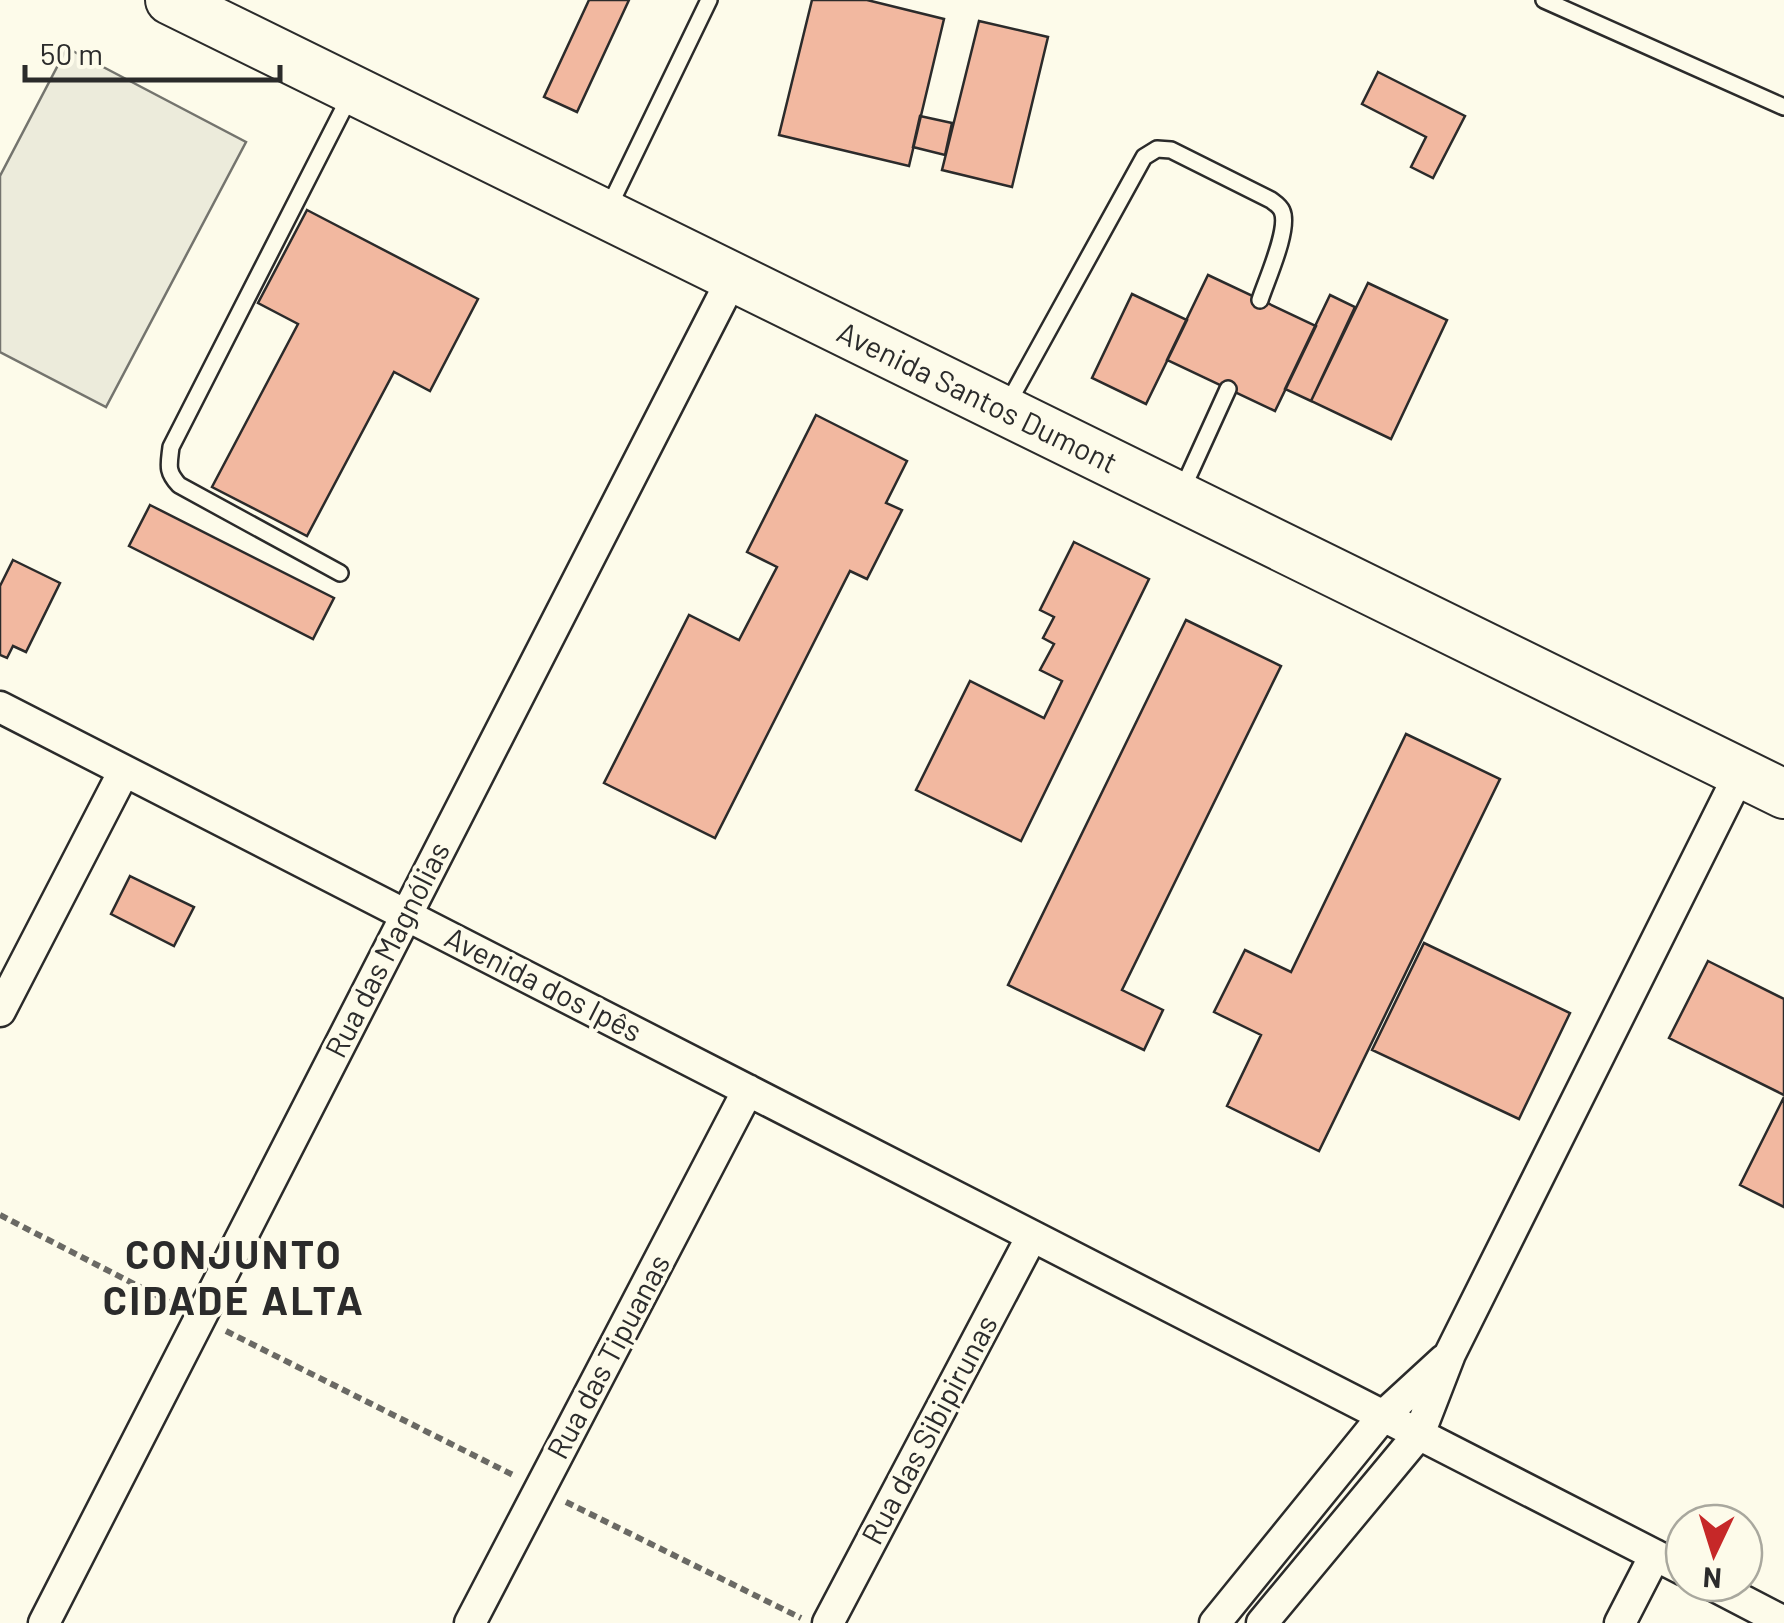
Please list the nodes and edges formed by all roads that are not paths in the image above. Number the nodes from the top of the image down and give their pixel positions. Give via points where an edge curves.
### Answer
1 (170, 0) edge
2 (709, 0) edge
3 (1544, 0) edge
4 (353, 90) junction
5 (1784, 107) edge
6 (606, 214) junction
7 (732, 277) junction
8 (1260, 300) dead end
9 (1228, 389) dead end
10 (1004, 411) junction
11 (1179, 497) junction
12 (340, 573) dead end
13 (0, 707) edge
14 (124, 770) junction
15 (1740, 774) junction
16 (1784, 794) edge
17 (406, 915) junction
18 (0, 1011) edge
19 (748, 1090) junction
20 (1032, 1236) junction
21 (1450, 1354) junction
22 (1384, 1416) junction
23 (1420, 1434) junction
24 (1655, 1556) junction
25 (1664, 1560) edge
26 (1747, 1603) edge
27 (1784, 1622) edge
28 (44, 1623) edge
29 (470, 1623) edge
30 (828, 1623) edge
31 (1215, 1623) edge
32 (1262, 1623) edge
33 (1620, 1623) edge

1 - 4 main road, Avenida Santos Dumont
2 - 6 lane
3 - 5 lane
4 - 6 main road, Avenida Santos Dumont
4 - 12 lane via 171,448 169,466 179,485
6 - 7 main road, Avenida Santos Dumont
7 - 10 main road, Avenida Santos Dumont
7 - 17 street, Rua das Magnólias
8 - 10 lane via 1284,229 1280,207 1171,150 1157,149 1144,157
9 - 11 lane
10 - 11 main road, Avenida Santos Dumont
11 - 15 main road, Avenida Santos Dumont
13 - 14 street, Avenida dos Ipês
14 - 17 street, Avenida dos Ipês
14 - 18 street
15 - 16 main road, Avenida Santos Dumont
15 - 21 street
17 - 19 street, Avenida dos Ipês
17 - 28 street, Rua das Magnólias
19 - 20 street, Avenida dos Ipês
19 - 29 street, Rua das Tipuanas
20 - 22 street, Avenida dos Ipês
20 - 30 street, Rua das Sibipirunas
21 - 22 street
21 - 23 street
22 - 23 street, Avenida dos Ipês
22 - 31 street
23 - 24 street, Avenida dos Ipês
23 - 32 street
24 - 25 street, Avenida dos Ipês
24 - 33 street
26 - 27 street

